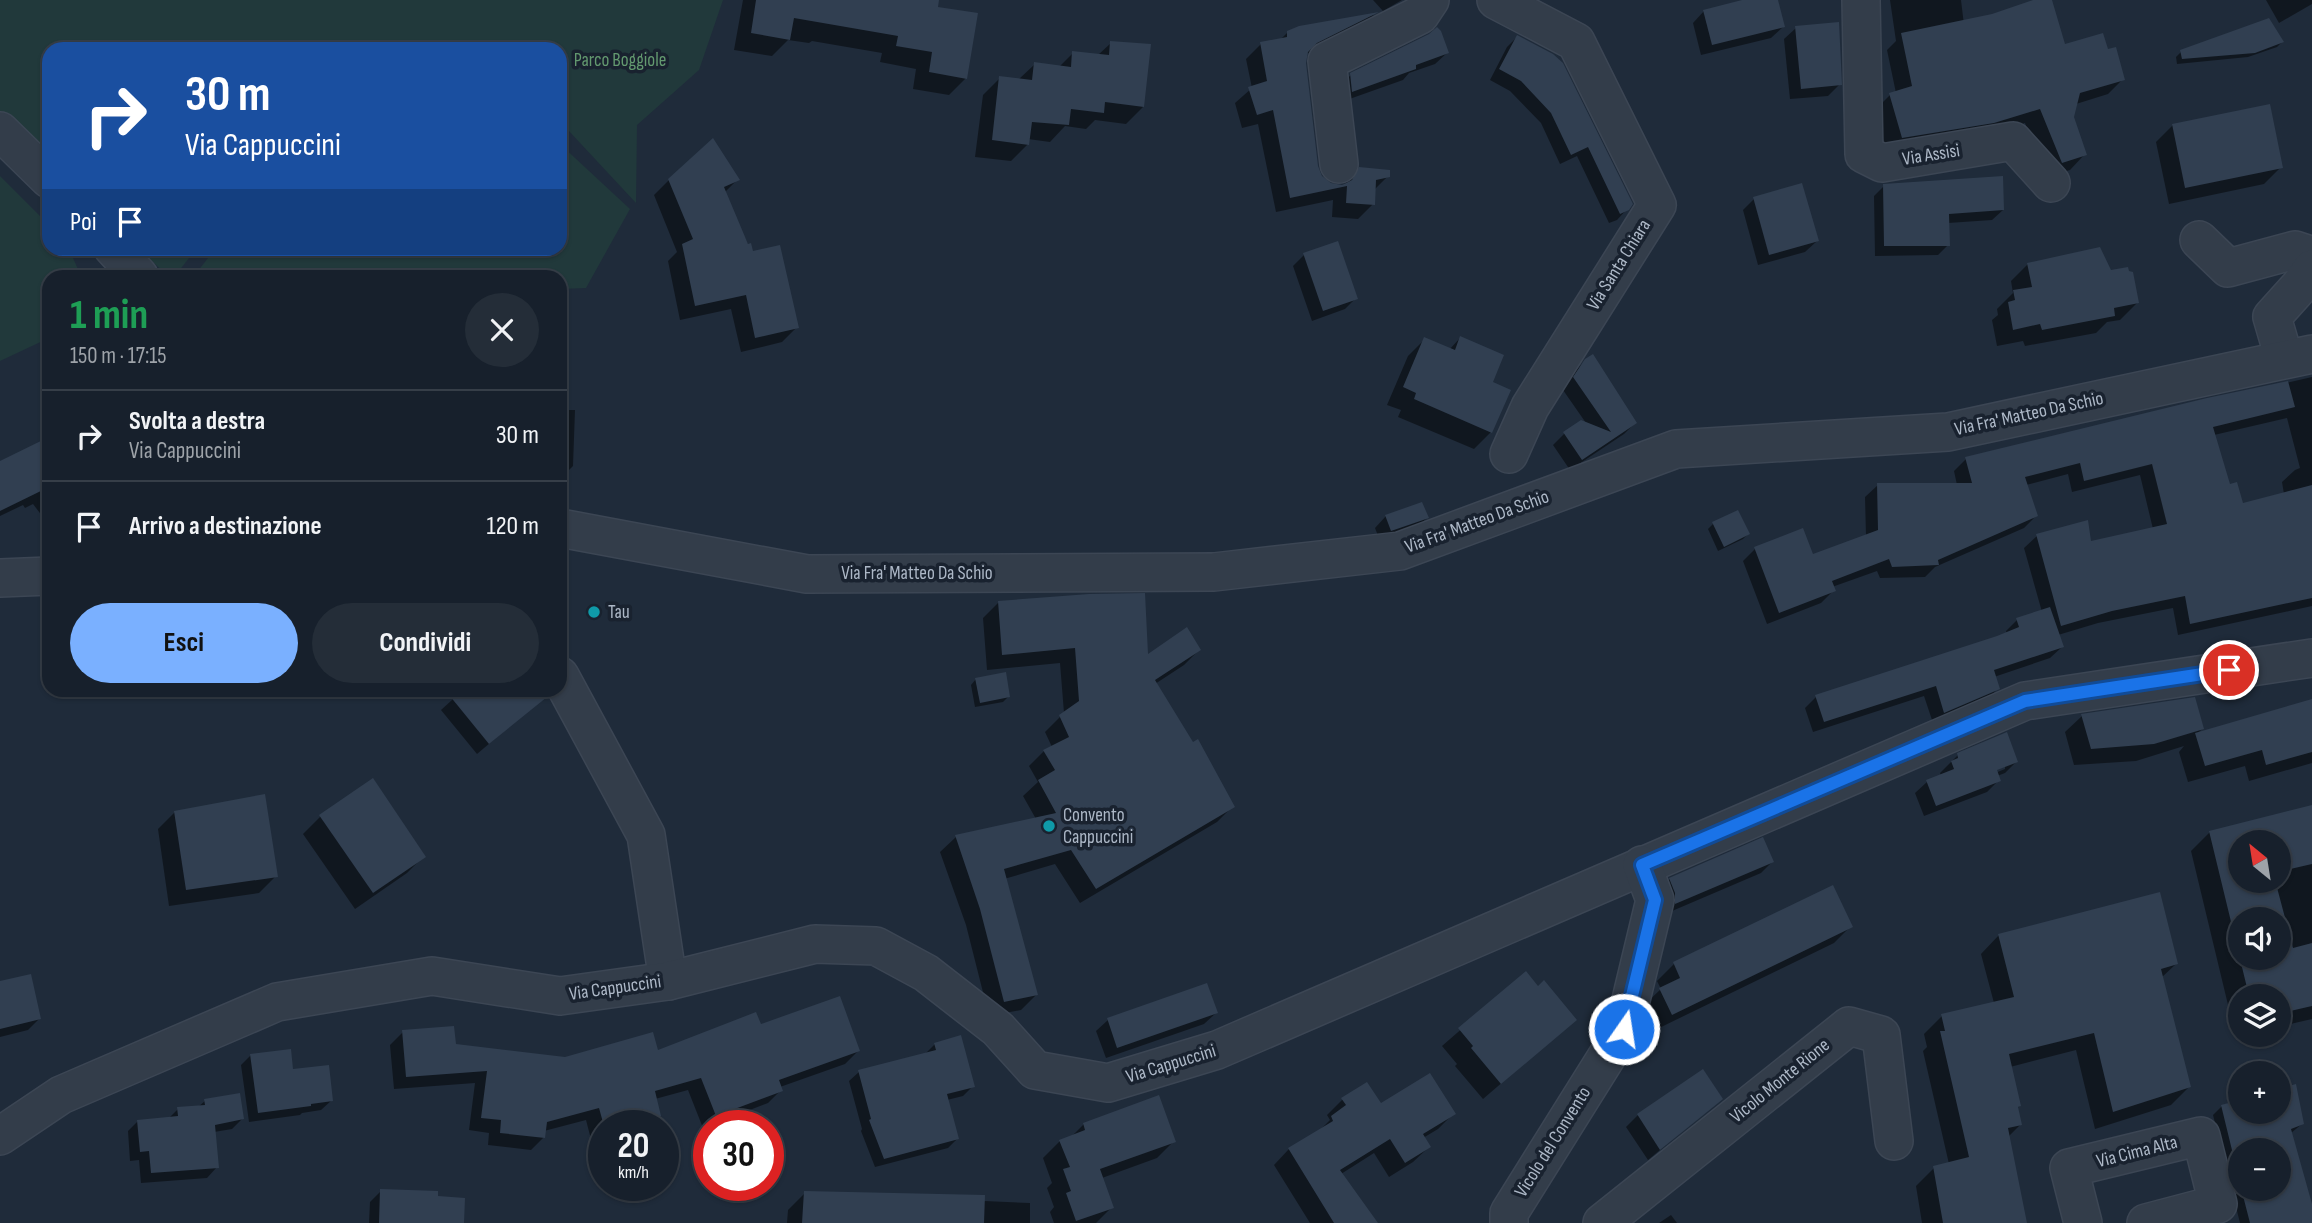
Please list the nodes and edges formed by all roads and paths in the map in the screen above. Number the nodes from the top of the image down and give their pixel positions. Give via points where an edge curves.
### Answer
1 (1430, 0) edge
2 (1496, 0) edge
3 (1861, 0) edge
4 (0, 131) edge
5 (1339, 164) dead end
6 (42, 172) edge
7 (2051, 183) dead end
8 (2199, 240) dead end
9 (120, 256) edge
10 (2312, 269) edge
11 (133, 270) edge
12 (2298, 356) edge
13 (1509, 454) dead end
14 (567, 540) edge
15 (42, 576) edge
16 (0, 578) edge
17 (2312, 658) edge
18 (567, 689) edge
19 (1642, 865) junction
20 (668, 981) junction
21 (0, 1136) edge
22 (1894, 1141) dead end
23 (1509, 1223) edge
24 (1602, 1223) edge
25 (2083, 1223) edge
26 (2146, 1223) edge

1 - 5 street via 1420,15 1327,61
2 - 13 street, Via Santa Chiara via 1576,42 1657,205 1530,407
3 - 7 street, Via Assisi via 1864,154 1882,163 2013,141
4 - 6 street
8 - 10 street via 2228,268 2295,250 2310,256
9 - 11 street
10 - 12 street via 2272,317
12 - 14 street, Via Fra' Matteo Da Schio via 1948,432 1676,449 1399,551 1214,572 807,574
15 - 16 street
17 - 19 street, Via Cappuccini via 2025,701
18 - 20 street via 646,835
19 - 20 street, Via Cappuccini via 1217,1050 1108,1083 1035,1070 998,1029 926,973 876,946 815,944
19 - 23 street, Vicolo del Convento via 1655,900 1624,1029 1508,1213
20 - 21 street, Via Cappuccini via 560,996 432,976 277,1002 61,1095
22 - 24 street, Vicolo Monte Rione via 1881,1035 1849,1026
25 - 26 street, Via Cima Alta via 2069,1168 2201,1136 2218,1204

